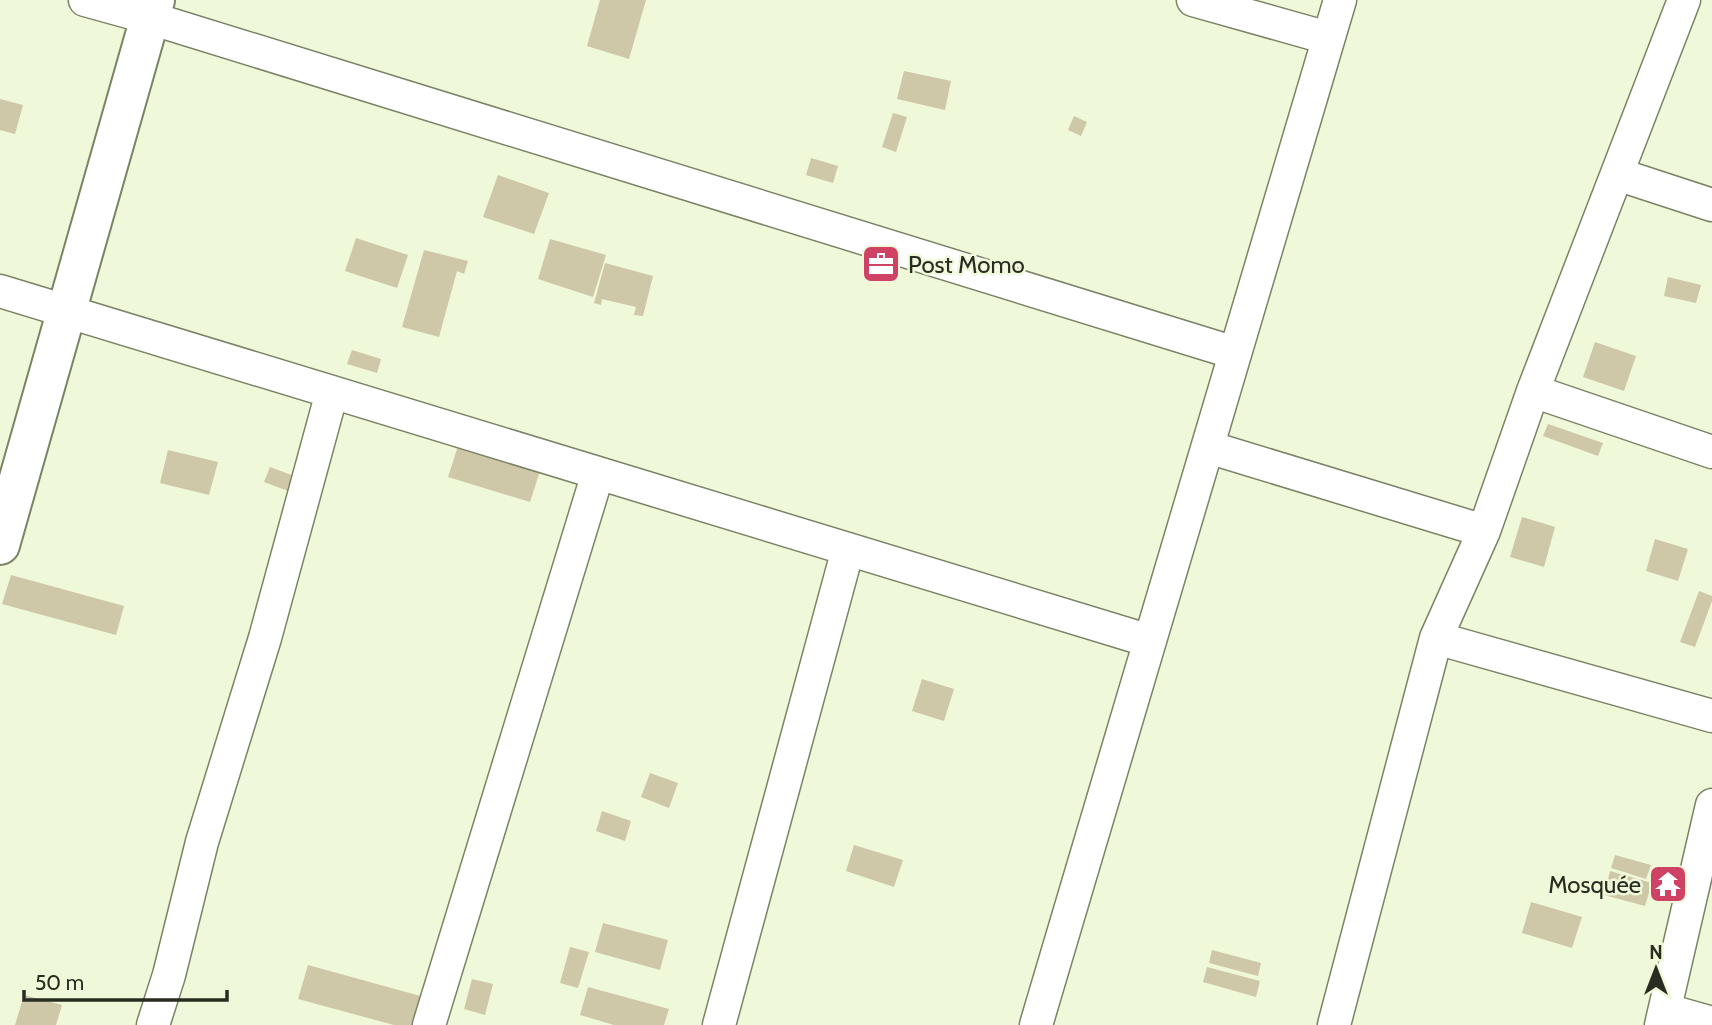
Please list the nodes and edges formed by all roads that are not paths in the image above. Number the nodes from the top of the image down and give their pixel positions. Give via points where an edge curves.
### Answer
1 (85, 0) edge
2 (1193, 0) edge
3 (1340, 0) edge
4 (1684, 0) edge
5 (153, 9) edge
6 (1328, 38) junction
7 (1617, 174) junction
8 (1712, 205) edge
9 (0, 291) edge
10 (65, 311) junction
11 (1236, 353) junction
12 (1533, 391) junction
13 (332, 392) junction
14 (1208, 447) junction
15 (1712, 452) edge
16 (598, 473) junction
17 (1484, 531) junction
18 (0, 545) edge
19 (848, 549) junction
20 (1436, 638) junction
21 (1150, 641) junction
22 (1712, 716) edge
23 (1712, 805) edge
24 (1664, 1018) edge
25 (1712, 1023) edge
26 (153, 1025) edge
27 (429, 1025) edge
28 (719, 1025) edge
29 (1036, 1025) edge
30 (1334, 1025) edge

1 - 5 street
2 - 6 street
3 - 6 street
4 - 7 street
5 - 10 street
5 - 11 street
6 - 11 street
7 - 8 street
7 - 12 street
9 - 10 street
10 - 13 street
10 - 18 street
11 - 14 street
12 - 15 street
12 - 17 street
13 - 16 street
13 - 26 street
14 - 17 street
14 - 21 street
16 - 19 street
16 - 27 street
17 - 20 street
19 - 21 street
19 - 28 street
20 - 22 street
20 - 30 street
21 - 29 street
23 - 24 street
24 - 25 street

